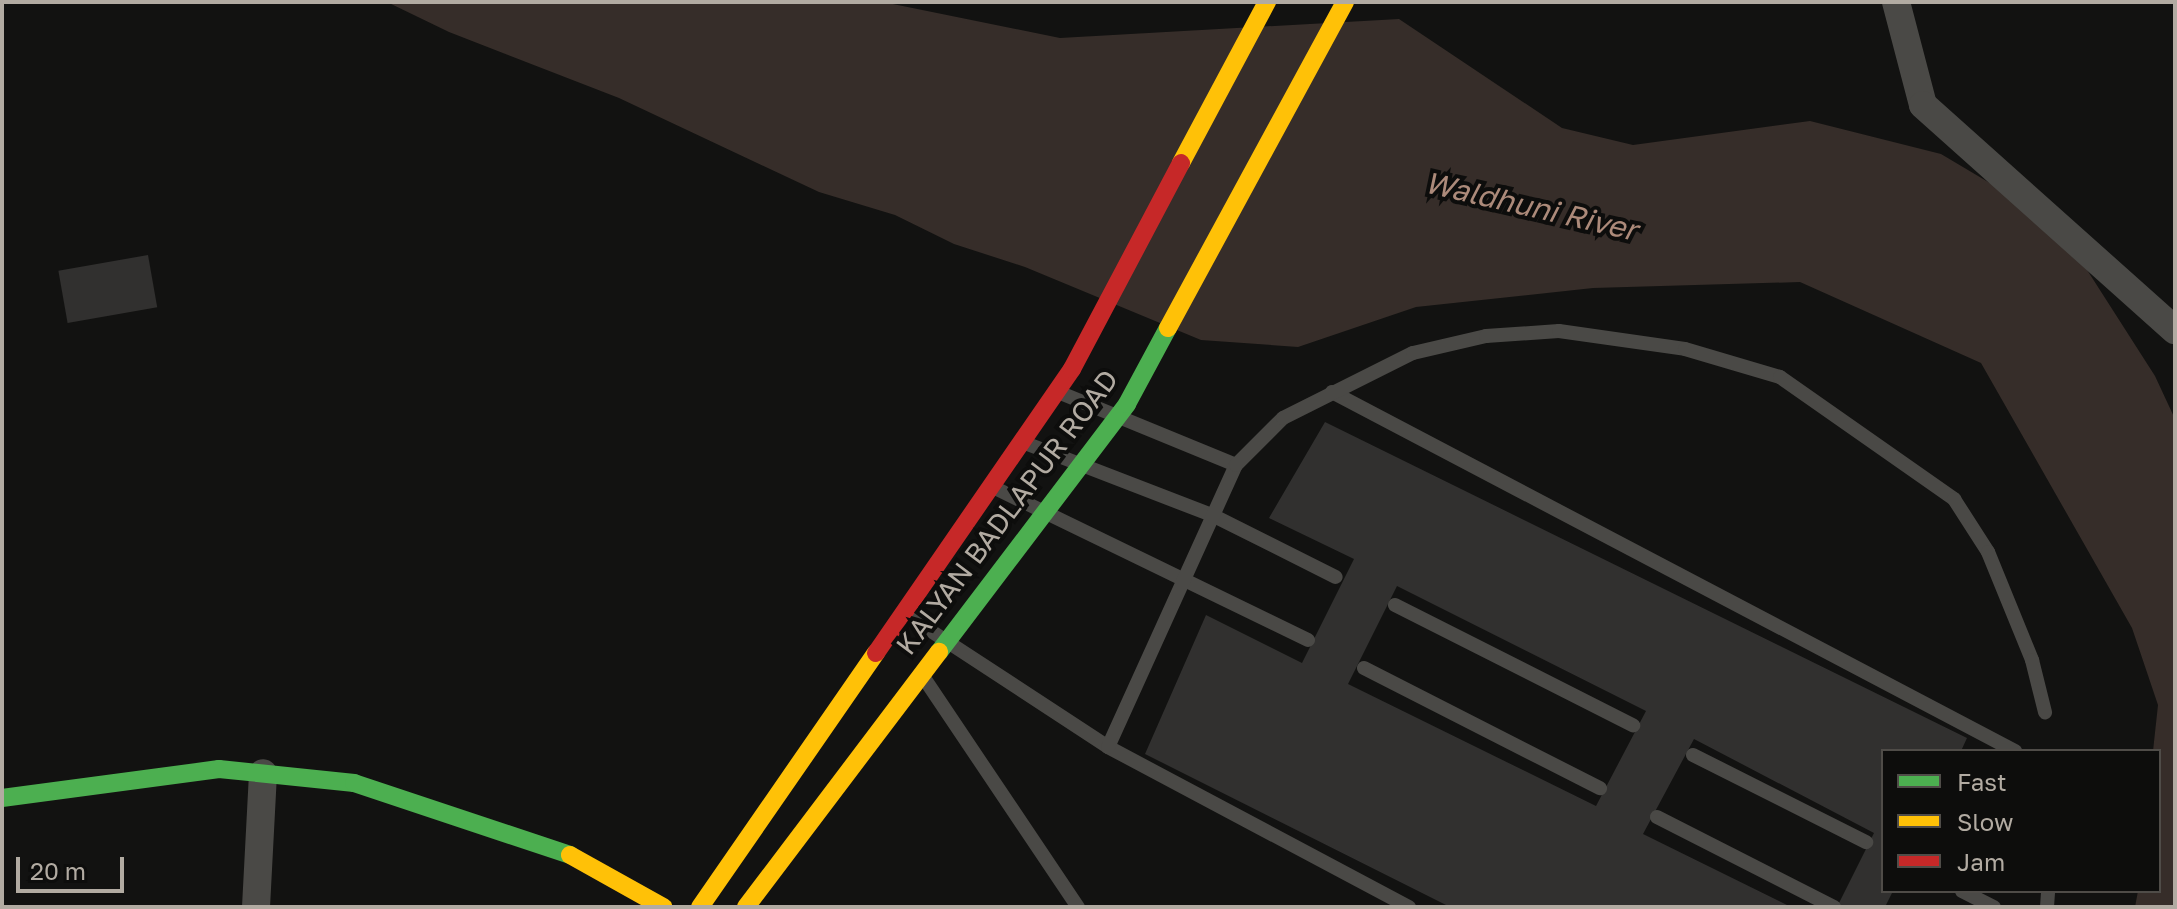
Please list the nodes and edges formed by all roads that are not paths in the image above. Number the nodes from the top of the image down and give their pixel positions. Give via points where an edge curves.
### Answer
1 (1267, 2) edge
2 (1345, 2) edge
3 (1896, 2) edge
4 (2175, 330) edge
5 (1056, 392) junction
6 (1332, 392) junction
7 (1122, 410) junction
8 (1021, 442) junction
9 (1081, 463) junction
10 (1236, 465) junction
11 (991, 486) junction
12 (1046, 511) junction
13 (1214, 516) junction
14 (1336, 577) dead end
15 (1186, 578) junction
16 (1395, 605) dead end
17 (903, 613) junction
18 (945, 640) junction
19 (1308, 640) dead end
20 (1364, 668) dead end
21 (921, 673) junction
22 (2045, 712) dead end
23 (1633, 725) dead end
24 (1108, 747) junction
25 (2011, 749) edge
26 (1693, 755) dead end
27 (263, 773) junction
28 (1600, 788) dead end
29 (2, 798) edge
30 (1657, 817) dead end
31 (1866, 842) dead end
32 (1966, 893) edge
33 (256, 907) edge
34 (663, 907) edge
35 (700, 907) edge
36 (746, 907) edge
37 (1078, 907) edge
38 (1409, 907) edge
39 (1834, 907) edge
40 (1994, 907) edge

1 - 5 main road, KALYAN BADLAPUR ROAD
2 - 7 main road, KALYAN BADLAPUR ROAD
3 - 4 street via 1923,105
5 - 7 lane
5 - 8 main road, KALYAN BADLAPUR ROAD
6 - 10 lane via 1283,418
6 - 22 lane via 1413,353 1486,336 1559,331 1685,349 1780,377 1954,499 1988,552 2032,660
6 - 25 lane
7 - 9 main road, KALYAN BADLAPUR ROAD
7 - 10 lane
8 - 9 lane
8 - 11 main road, KALYAN BADLAPUR ROAD
9 - 12 main road, KALYAN BADLAPUR ROAD
9 - 13 lane
10 - 13 lane
11 - 12 lane
11 - 17 main road, KALYAN BADLAPUR ROAD
12 - 15 lane
12 - 18 main road, KALYAN BADLAPUR ROAD
13 - 14 lane
13 - 15 lane
15 - 19 lane
15 - 24 lane
16 - 23 lane
17 - 18 lane
17 - 35 main road, KALYAN BADLAPUR ROAD
18 - 21 main road, KALYAN BADLAPUR ROAD
18 - 24 lane
20 - 28 lane
21 - 36 main road, KALYAN BADLAPUR ROAD
21 - 37 lane
24 - 38 lane
26 - 31 lane
27 - 29 main road via 219,769
27 - 33 street
27 - 34 main road via 369,788 572,856
30 - 39 lane
32 - 40 lane

